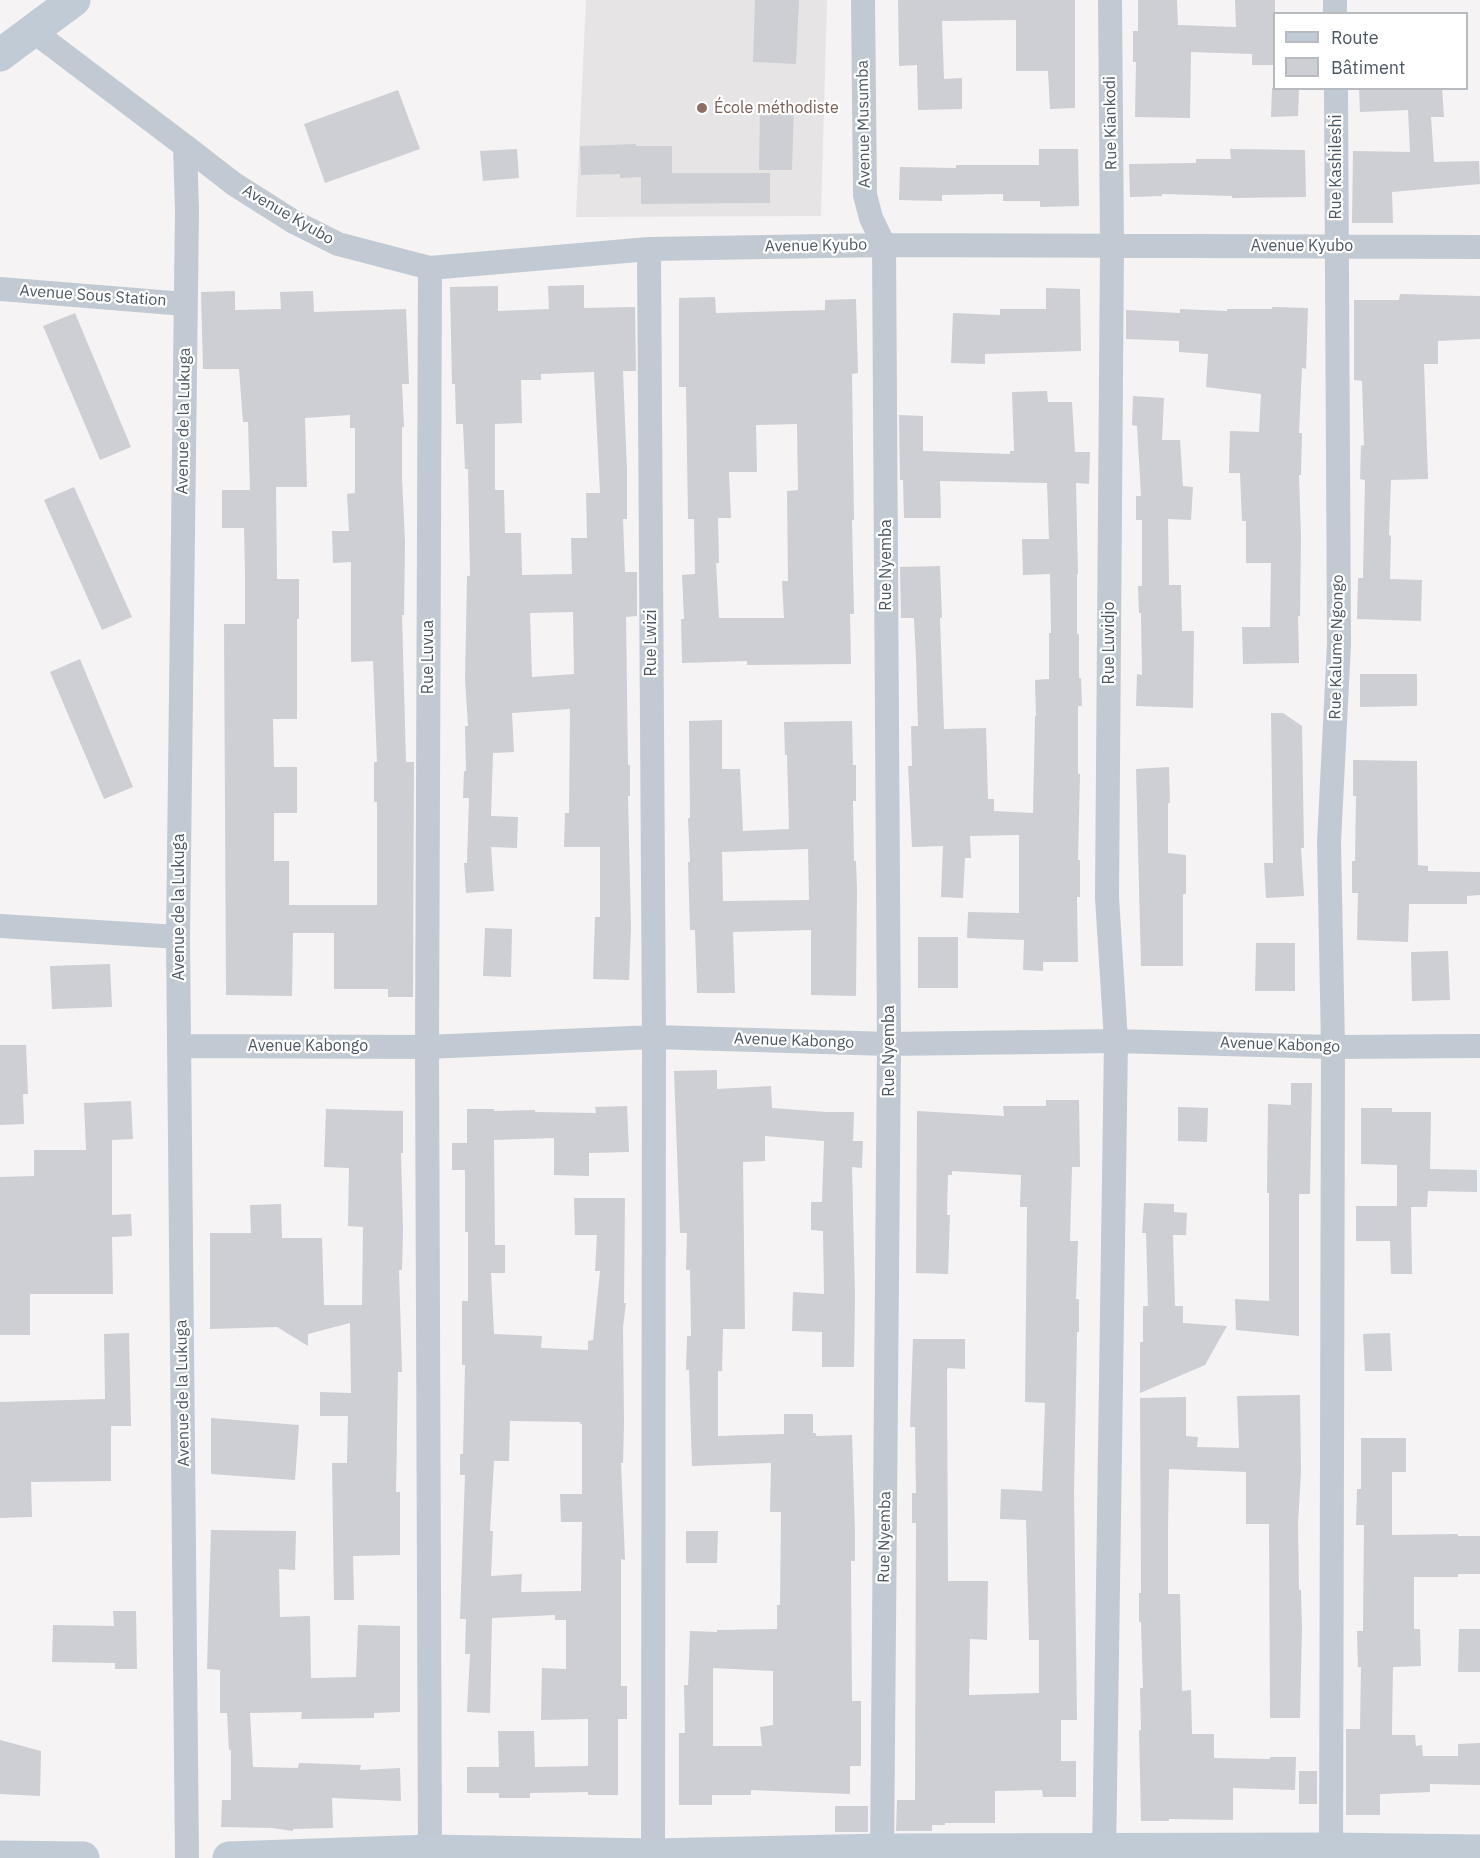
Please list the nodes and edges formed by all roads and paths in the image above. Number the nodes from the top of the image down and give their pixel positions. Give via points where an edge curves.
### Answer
1 (74, 0) edge
2 (863, 0) edge
3 (1110, 0) edge
4 (33, 31) junction
5 (0, 55) edge
6 (1336, 90) edge
7 (184, 147) junction
8 (884, 245) junction
9 (1112, 246) junction
10 (1336, 246) junction
11 (1480, 247) edge
12 (649, 249) junction
13 (430, 268) junction
14 (0, 289) edge
15 (185, 304) junction
16 (0, 926) edge
17 (178, 937) junction
18 (654, 1037) junction
19 (1116, 1041) junction
20 (889, 1044) junction
21 (179, 1046) junction
22 (1480, 1046) edge
23 (427, 1047) junction
24 (1334, 1047) junction
25 (1480, 1851) edge
26 (882, 1854) edge
27 (1104, 1854) edge
28 (1331, 1854) edge
29 (430, 1855) edge
30 (653, 1856) edge
31 (0, 1857) edge
32 (83, 1858) edge
33 (187, 1858) edge
34 (229, 1858) edge

1 - 4 street
2 - 8 street, Avenue Musumba via 865,195
3 - 9 street, Rue Kiankodi
4 - 5 street
4 - 7 street
6 - 10 street, Rue Kashileshi
7 - 13 street, Avenue Kyubo via 244,190 329,240
7 - 15 street, Avenue de la Lukuga
8 - 9 street, Avenue Kyubo
8 - 12 street, Avenue Kyubo
8 - 20 street, Rue Nyemba
9 - 10 street, Avenue Kyubo
9 - 19 street, Rue Luvidjo via 1107,897
10 - 11 street, Avenue Kyubo
10 - 24 street, Rue Kalume Ngongo via 1339,644 1329,842
12 - 13 street, Avenue Kyubo
12 - 18 street, Rue Lwizi
13 - 23 street, Rue Luvua
14 - 15 street, Avenue Sous Station
15 - 17 street, Avenue de la Lukuga
16 - 17 street
17 - 21 street, Avenue de la Lukuga
18 - 20 street, Avenue Kabongo
18 - 23 street, Avenue Kabongo
18 - 30 street, Rue Lwizi
19 - 20 street, Avenue Kabongo
19 - 24 street, Avenue Kabongo
19 - 27 street, Rue Luvidjo
20 - 26 street, Rue Nyemba
21 - 23 street, Avenue Kabongo
21 - 33 street, Avenue de la Lukuga
22 - 24 street, Avenue Kabongo
23 - 29 street, Rue Luvua
24 - 28 street, Rue Kalume Ngongo
25 - 28 street
26 - 27 street
26 - 30 street
27 - 28 street
29 - 30 street
29 - 34 street
31 - 32 street

